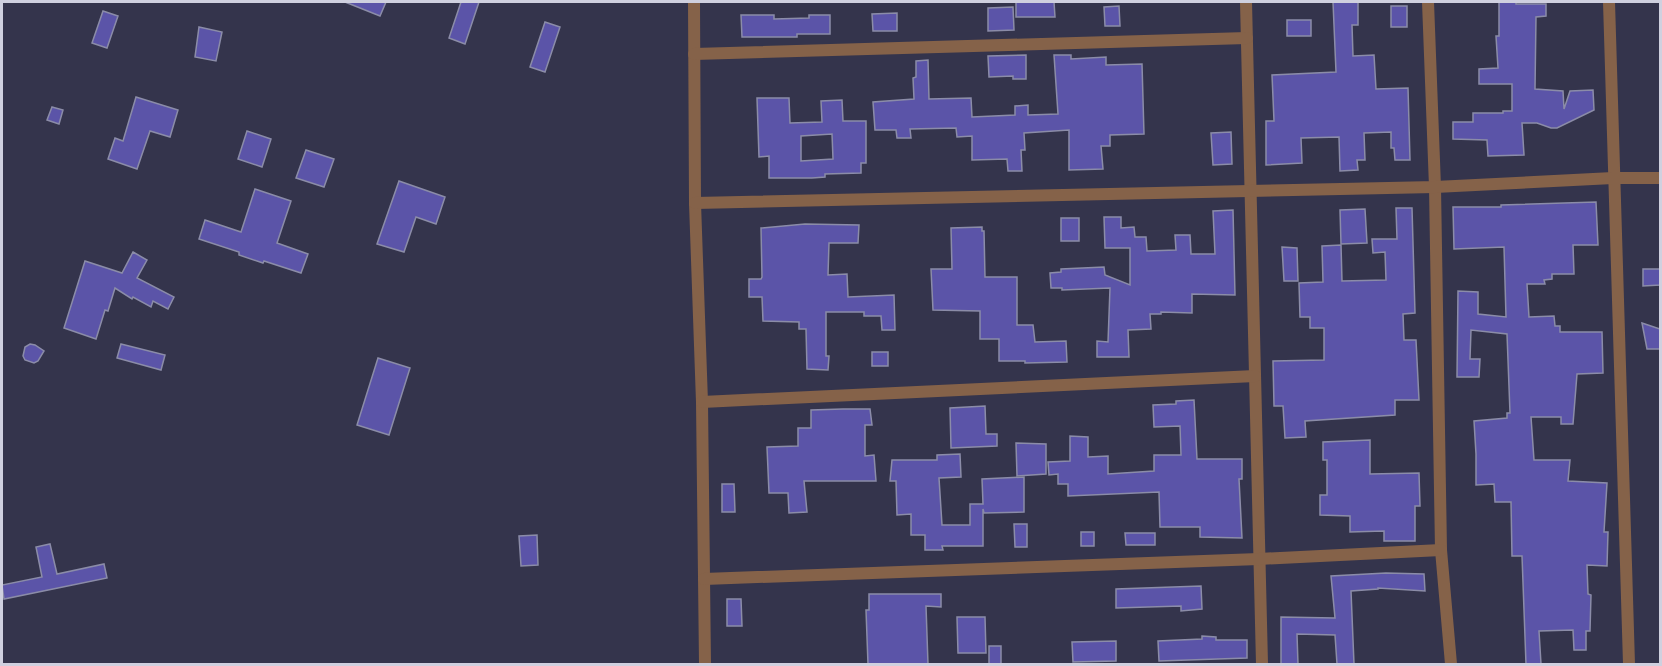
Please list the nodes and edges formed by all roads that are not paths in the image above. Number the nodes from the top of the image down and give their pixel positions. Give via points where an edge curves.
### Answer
1 (694, 2) edge
2 (1246, 2) edge
3 (1428, 2) edge
4 (1609, 2) edge
5 (1247, 38) junction
6 (694, 54) junction
7 (1614, 178) junction
8 (1660, 178) edge
9 (1435, 187) junction
10 (1249, 192) junction
11 (695, 203) junction
12 (1255, 376) junction
13 (702, 402) junction
14 (1441, 550) junction
15 (1259, 559) junction
16 (704, 579) junction
17 (705, 664) edge
18 (1262, 664) edge
19 (1451, 664) edge
20 (1629, 664) edge

1 - 6 street
2 - 5 street
3 - 9 street
4 - 7 street
5 - 6 street
5 - 10 street
6 - 11 street
7 - 8 street
7 - 9 street
7 - 20 street
9 - 10 street
9 - 14 street
10 - 11 street
10 - 12 street
11 - 13 street
12 - 13 street
12 - 15 street
13 - 16 street
14 - 15 street
14 - 19 street
15 - 16 street
15 - 18 street
16 - 17 street

